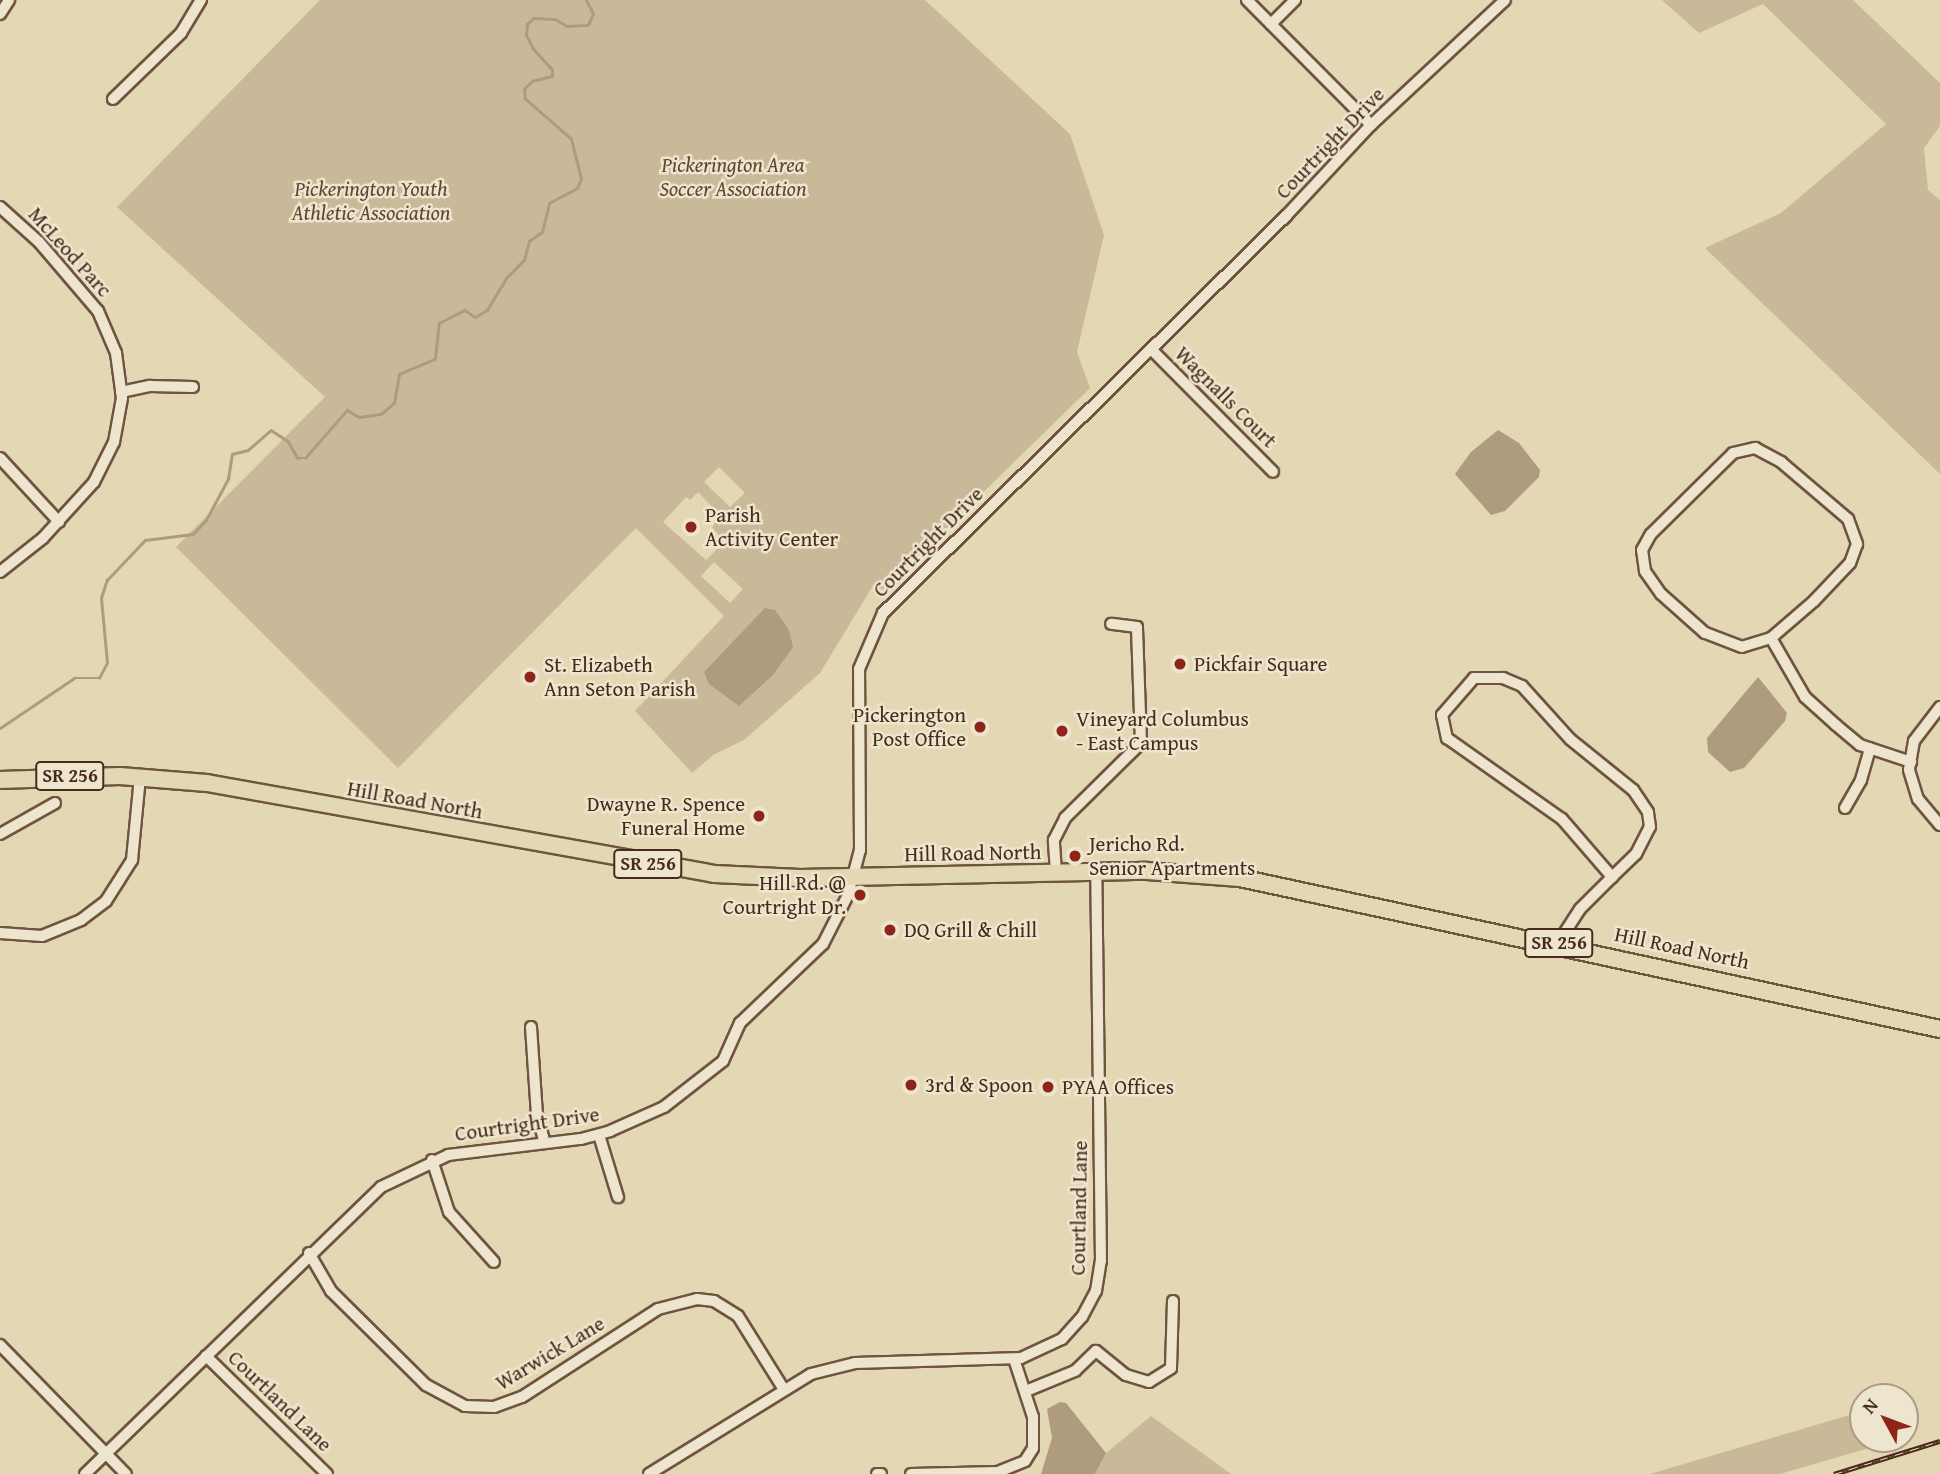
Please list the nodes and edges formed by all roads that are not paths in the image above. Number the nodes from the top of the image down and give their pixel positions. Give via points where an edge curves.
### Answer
1 (9, 0) edge
2 (201, 0) edge
3 (1247, 0) edge
4 (1295, 0) edge
5 (1505, 0) edge
6 (0, 14) edge
7 (1271, 24) junction
8 (113, 99) dead end
9 (1371, 125) junction
10 (0, 207) edge
11 (1151, 349) junction
12 (193, 387) dead end
13 (121, 392) junction
14 (0, 458) edge
15 (1273, 472) dead end
16 (58, 522) junction
17 (0, 572) edge
18 (1111, 624) dead end
19 (1771, 638) junction
20 (1940, 707) edge
21 (1870, 748) junction
22 (1911, 762) junction
23 (141, 777) junction
24 (0, 780) edge
25 (55, 803) dead end
26 (1845, 808) dead end
27 (1940, 825) edge
28 (0, 834) edge
29 (1096, 871) junction
30 (1056, 872) junction
31 (854, 877) junction
32 (1612, 877) junction
33 (0, 933) edge
34 (1558, 943) junction
35 (531, 1027) dead end
36 (1940, 1029) edge
37 (599, 1135) junction
38 (545, 1143) junction
39 (432, 1160) junction
40 (618, 1197) dead end
41 (309, 1253) junction
42 (494, 1262) dead end
43 (1172, 1301) dead end
44 (2, 1352) edge
45 (206, 1356) junction
46 (1014, 1359) junction
47 (783, 1388) junction
48 (1026, 1391) junction
49 (106, 1452) junction
50 (85, 1474) edge
51 (127, 1474) edge
52 (327, 1474) edge
53 (649, 1474) edge
54 (911, 1474) edge

1 - 6 street
2 - 8 street via 181,33
3 - 7 street
4 - 7 street
5 - 9 street, Courtright Drive
7 - 9 street
9 - 11 street, Courtright Drive
10 - 13 street, McLeod Parc via 39,242 98,311 114,345
11 - 15 street, Wagnalls Court
11 - 31 street, Courtright Drive via 925,570 878,623 859,669 859,850
12 - 13 street via 150,386
13 - 16 street, McLeod Parc via 118,427 108,456 94,482
14 - 16 street
16 - 17 street, McLeod Parc
18 - 30 street via 1137,627 1141,743 1065,818 1054,840
19 - 19 street via 1850,564 1857,544 1848,519 1781,462 1766,451 1743,449 1733,453 1651,534 1642,550 1642,562 1661,594 1706,633 1741,647
19 - 21 street via 1805,697
20 - 22 street via 1914,741
21 - 22 street
21 - 26 street via 1861,780
22 - 27 street via 1918,799
23 - 24 main road, Hill Road North / SR 256
23 - 31 main road, Hill Road North / SR 256 via 258,790 685,870 760,877
23 - 33 street via 132,860 106,901 81,920 42,936
25 - 28 street
29 - 30 main road, Hill Road North / SR 256
29 - 34 main road, Hill Road North / SR 256 via 1240,878
29 - 46 street, Courtland Lane via 1100,1275 1090,1305 1072,1329 1049,1347
30 - 31 main road, Hill Road North / SR 256
31 - 37 street, Courtright Drive via 823,944 740,1023 723,1061 664,1107
32 - 32 street via 1636,854 1650,827 1648,812 1633,790 1570,739 1522,685 1503,678 1474,678 1442,715 1447,738 1562,819
32 - 34 street via 1580,909
34 - 36 main road, Hill Road North / SR 256
35 - 38 street via 537,1114
37 - 38 street, Courtright Drive
37 - 40 street
38 - 39 street, Courtright Drive
39 - 41 street, Courtright Drive via 369,1195
39 - 42 street via 449,1212
41 - 45 street, Courtright Drive
41 - 47 street, Warwick Lane via 331,1291 417,1376 438,1395 465,1406 494,1407 522,1397 658,1309 696,1299 714,1301 738,1316
43 - 48 street via 1171,1368 1149,1382 1126,1375 1096,1351 1075,1371
44 - 49 street
45 - 49 street, Courtright Drive
45 - 52 street, Courtland Lane
46 - 47 street, Courtland Lane via 840,1365
46 - 48 street
47 - 53 street, Courtland Lane
48 - 54 street via 1033,1417 1033,1448 1019,1466 998,1472
49 - 50 street, Courtright Drive
49 - 51 street

